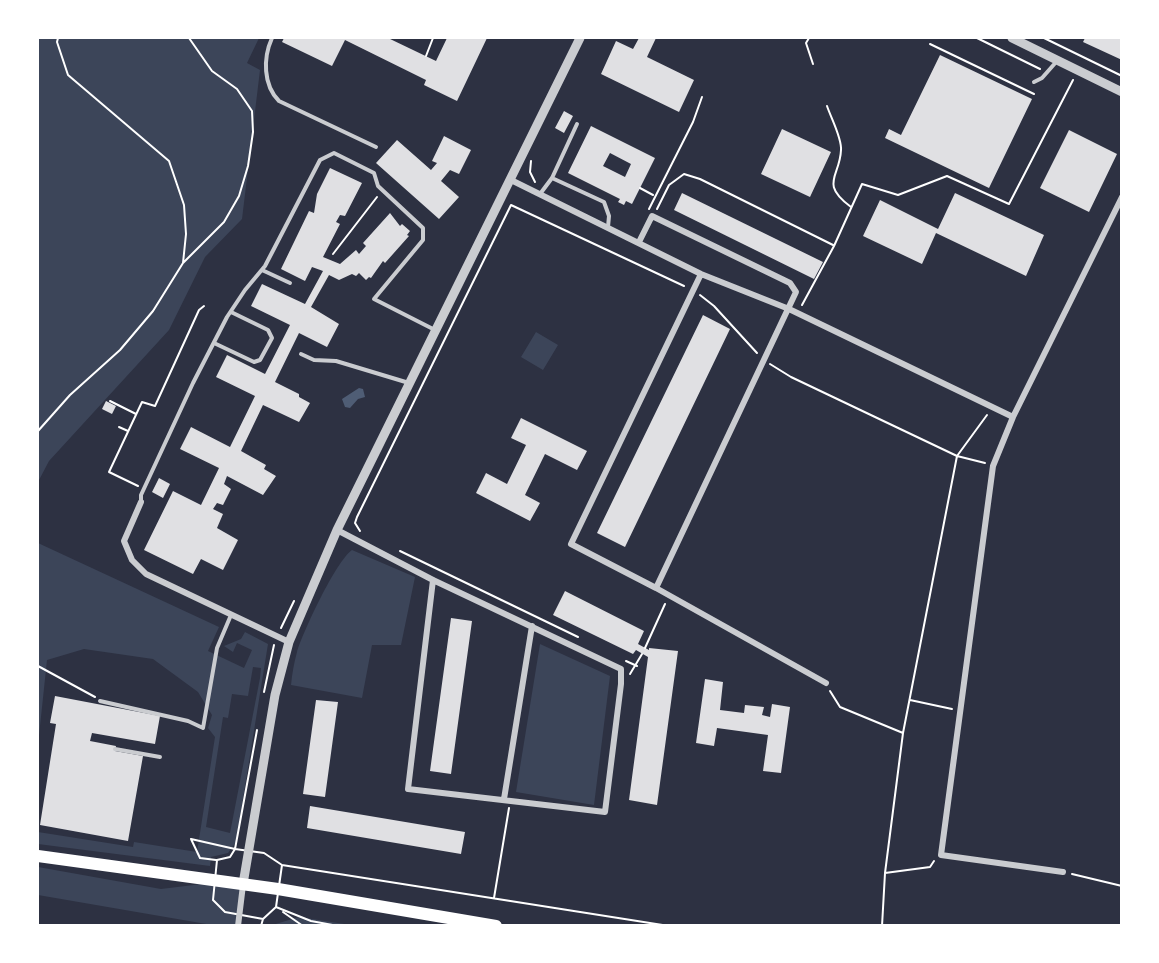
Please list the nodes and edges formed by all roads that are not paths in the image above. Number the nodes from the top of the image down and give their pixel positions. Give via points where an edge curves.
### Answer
1 (272, 38) edge
2 (580, 38) edge
3 (1012, 38) edge
4 (1057, 60) junction
5 (1034, 82) dead end
6 (1122, 92) edge
7 (577, 124) dead end
8 (376, 147) dead end
9 (552, 178) junction
10 (511, 180) junction
11 (540, 194) junction
12 (1122, 197) edge
13 (608, 227) junction
14 (639, 242) junction
15 (262, 270) junction
16 (701, 274) junction
17 (290, 283) dead end
18 (789, 309) junction
19 (231, 312) junction
20 (436, 330) junction
21 (214, 343) junction
22 (301, 354) dead end
23 (410, 384) junction
24 (1013, 417) junction
25 (141, 502) joint
26 (338, 530) junction
27 (433, 580) junction
28 (656, 588) junction
29 (231, 615) junction
30 (532, 626) junction
31 (289, 642) junction
32 (826, 683) road end
33 (100, 701) road end
34 (115, 749) dead end
35 (160, 757) dead end
36 (507, 799) junction
37 (38, 856) edge
38 (1063, 872) road end
39 (243, 885) junction
40 (238, 926) edge
41 (496, 926) edge

1 - 8 lane via 266,57 270,93 279,101
2 - 10 street
3 - 4 street
4 - 5 lane
4 - 6 street
7 - 9 lane
9 - 11 lane
9 - 13 lane via 604,202
10 - 11 street
10 - 20 street
11 - 13 street
12 - 24 street
13 - 14 street
14 - 16 street
14 - 18 street via 652,216 790,283 796,292
15 - 17 lane
15 - 19 lane
15 - 20 lane via 320,160 334,153 374,173 378,186 423,228 423,240 375,299
16 - 18 street
16 - 28 street via 571,544
18 - 24 street
18 - 28 street
19 - 21 lane
19 - 21 lane via 268,330 272,338 260,360 254,362
20 - 23 street
21 - 25 lane via 144,488
22 - 23 lane
23 - 26 street
24 - 38 street via 993,465 940,855
25 - 29 street via 124,541 132,560 146,574
26 - 27 street
26 - 31 street
27 - 30 street
27 - 36 street via 408,789
28 - 32 street
29 - 31 street
29 - 33 lane via 217,648 203,728
30 - 36 street
30 - 36 street via 621,669 605,812
31 - 39 street via 269,727
34 - 35 lane
37 - 39 main road
39 - 40 street
39 - 41 main road

